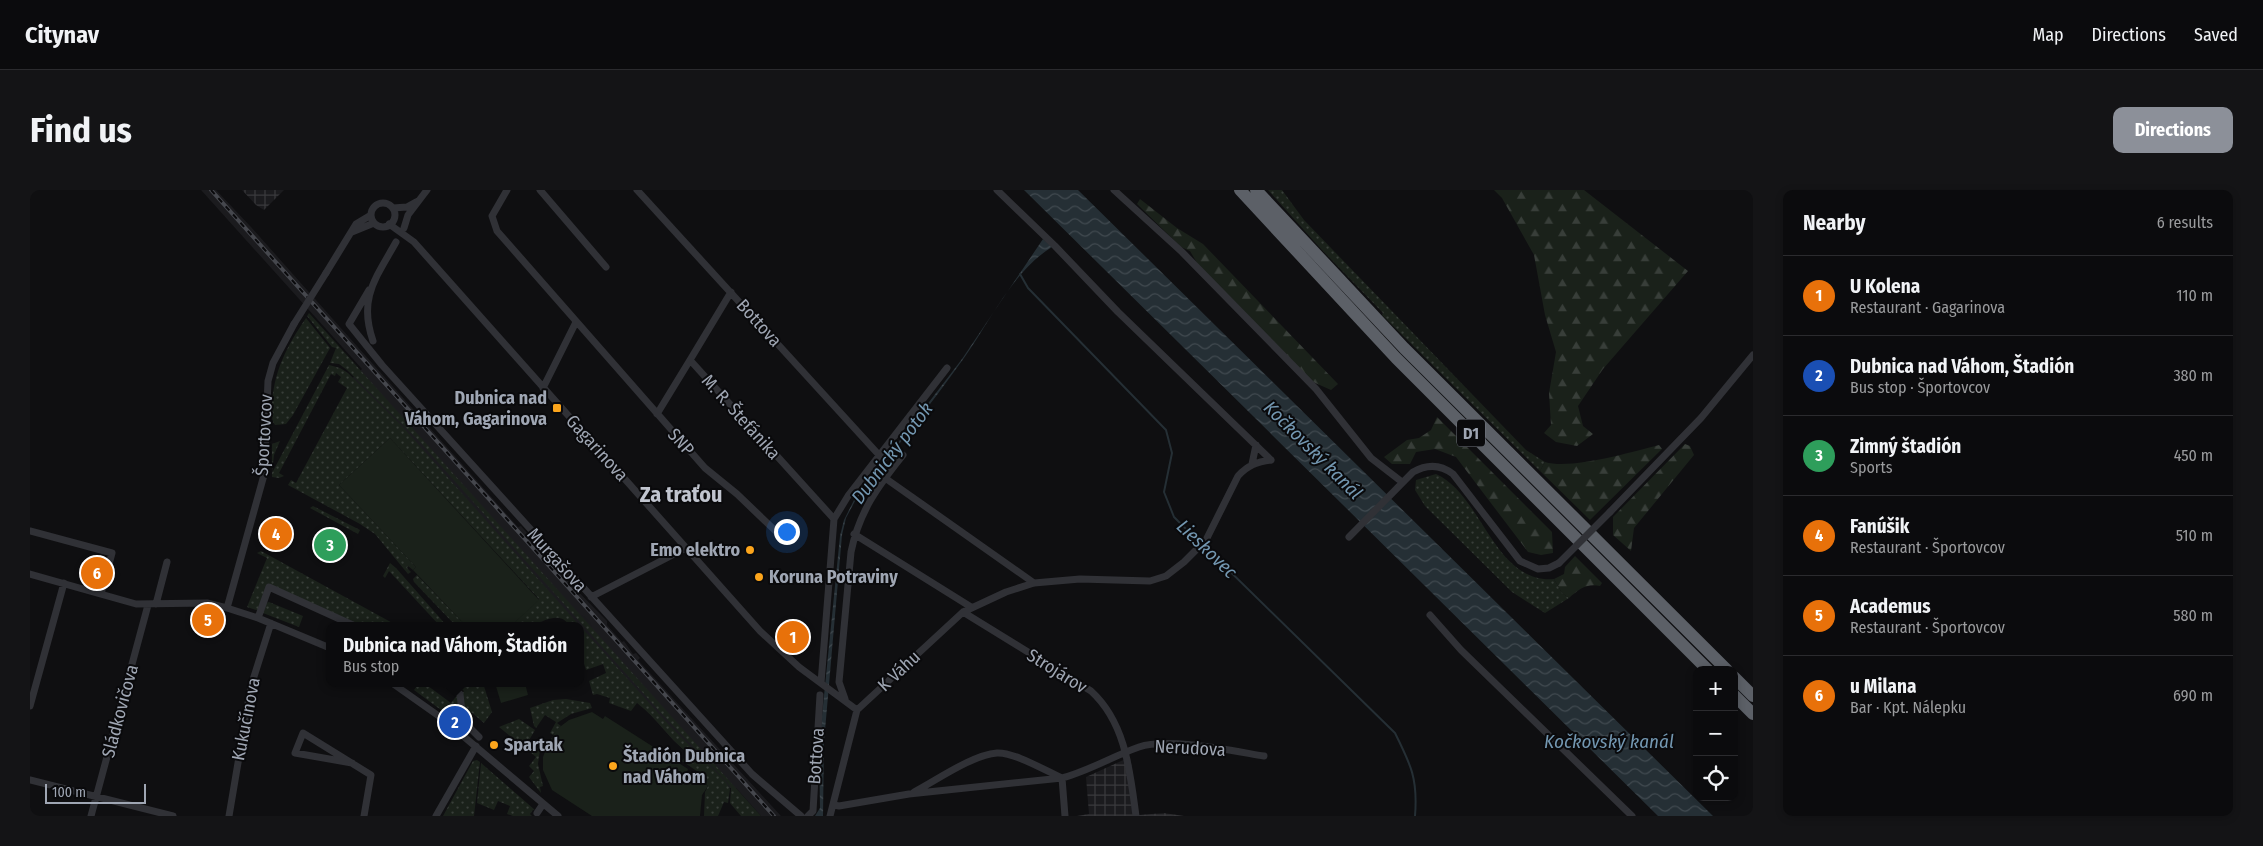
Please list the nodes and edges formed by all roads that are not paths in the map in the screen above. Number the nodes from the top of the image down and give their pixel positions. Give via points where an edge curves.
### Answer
1 (507, 190) edge
2 (540, 190) edge
3 (637, 190) edge
4 (997, 190) edge
5 (1114, 190) edge
6 (1240, 190) edge
7 (1256, 190) edge
8 (425, 193) edge
9 (393, 208) junction
10 (408, 215) junction
11 (373, 219) junction
12 (393, 220) junction
13 (404, 228) junction
14 (410, 238) junction
15 (396, 242) dead end
16 (606, 267) dead end
17 (369, 290) junction
18 (730, 292) junction
19 (576, 322) junction
20 (373, 341) dead end
21 (1753, 355) edge
22 (690, 360) junction
23 (947, 368) dead end
24 (543, 388) junction
25 (657, 414) junction
26 (1256, 445) junction
27 (903, 455) dead end
28 (879, 456) junction
29 (1252, 464) junction
30 (885, 478) junction
31 (1402, 482) junction
32 (834, 520) junction
33 (793, 529) dead end
34 (30, 531) edge
35 (854, 534) junction
36 (1349, 537) dead end
37 (686, 548) junction
38 (167, 562) dead end
39 (30, 574) edge
40 (1034, 583) junction
41 (64, 584) junction
42 (101, 594) junction
43 (592, 598) junction
44 (156, 604) junction
45 (148, 605) junction
46 (971, 607) junction
47 (227, 608) junction
48 (963, 612) junction
49 (1430, 615) dead end
50 (258, 618) junction
51 (346, 622) edge
52 (271, 623) junction
53 (326, 646) edge
54 (1704, 666) edge
55 (1722, 666) edge
56 (1738, 681) edge
57 (822, 684) junction
58 (398, 687) edge
59 (451, 687) edge
60 (820, 695) dead end
61 (1753, 696) edge
62 (1738, 699) edge
63 (844, 702) junction
64 (30, 706) edge
65 (858, 710) junction
66 (1753, 714) edge
67 (479, 737) dead end
68 (476, 746) junction
69 (1127, 752) junction
70 (1264, 756) dead end
71 (352, 763) junction
72 (1062, 778) junction
73 (30, 780) edge
74 (909, 794) junction
75 (97, 797) junction
76 (543, 804) junction
77 (834, 805) junction
78 (537, 813) dead end
79 (831, 815) edge
80 (91, 816) edge
81 (173, 816) edge
82 (229, 816) edge
83 (364, 816) edge
84 (436, 816) edge
85 (558, 816) edge
86 (801, 816) edge
87 (808, 816) edge
88 (1065, 816) edge
89 (1136, 816) edge
90 (1632, 816) edge

1 - 19 street, SNP via 492,216 493,224
2 - 16 street
3 - 18 street, Bottova
4 - 26 street
5 - 31 street via 1182,252 1316,389 1371,458
6 - 54 highway, D1 via 1396,358
7 - 55 highway, D1 via 1404,348
8 - 9 street via 407,207
8 - 10 street
9 - 11 street via 388,204 378,204 373,208
9 - 12 street
10 - 12 street
10 - 13 street
11 - 12 street via 383,226
11 - 47 street, Športovcov, bridge via 356,224 273,363 268,381 264,475
12 - 13 street, Gagarinova
12 - 14 street, Gagarinova
13 - 14 street, Gagarinova
14 - 24 street, Gagarinova
15 - 17 street, Murgašova
17 - 20 street, Murgašova via 366,309
17 - 43 street, Murgašova via 349,324 382,365
18 - 22 street
18 - 28 street, Bottova
19 - 24 street
19 - 25 street, SNP
21 - 31 street, bridge via 1701,418 1559,563 1549,568 1538,569 1520,561 1457,479 1444,468 1425,467
22 - 25 street, M. R. Štefánika
22 - 32 street, M. R. Štefánika
23 - 28 street
24 - 37 street, Gagarinova
25 - 33 street, SNP via 705,468 776,533 786,541
26 - 29 street
26 - 29 street via 1271,460
27 - 30 street
28 - 32 street
29 - 40 street, K Váhu via 1238,476 1206,540 1172,572 1150,581 1080,579
30 - 35 street
30 - 40 street
31 - 36 street
32 - 57 street
34 - 42 street via 112,553
35 - 46 street
35 - 63 street via 839,682
37 - 43 street
37 - 57 street, Gagarinova via 760,632
38 - 44 street
39 - 41 street
40 - 46 street, K Váhu
41 - 42 street
41 - 64 street
42 - 45 street
43 - 86 street, Murgašova via 752,774
44 - 45 street
44 - 47 street via 207,603
45 - 75 street, Sládkovičova
46 - 48 street, K Váhu
47 - 50 street
48 - 65 street, K Váhu
48 - 69 street, Strojárov via 1091,691 1107,709
49 - 90 street via 1461,650
50 - 51 street via 269,587
50 - 52 street
52 - 53 street
52 - 82 street, Kukučínova via 251,686
56 - 61 highway
57 - 63 street, Gagarinova
58 - 68 street
59 - 67 street via 460,694 463,722
60 - 87 street, Bottova via 812,811
62 - 66 highway
63 - 65 street, Gagarinova
65 - 77 street
68 - 76 street
68 - 84 street
69 - 70 street, Nerudova via 1141,746 1190,745
69 - 72 street, Nerudova
69 - 89 street, Strojárov
71 - 71 street via 303,733 295,753 314,756
71 - 83 street via 371,775
72 - 74 street, Nerudova
72 - 74 street, Nerudova via 998,753 978,758
72 - 88 street
73 - 75 street
74 - 77 street, Nerudova
75 - 80 street, Sládkovičova
75 - 81 street
76 - 78 street
76 - 85 street
77 - 79 street

